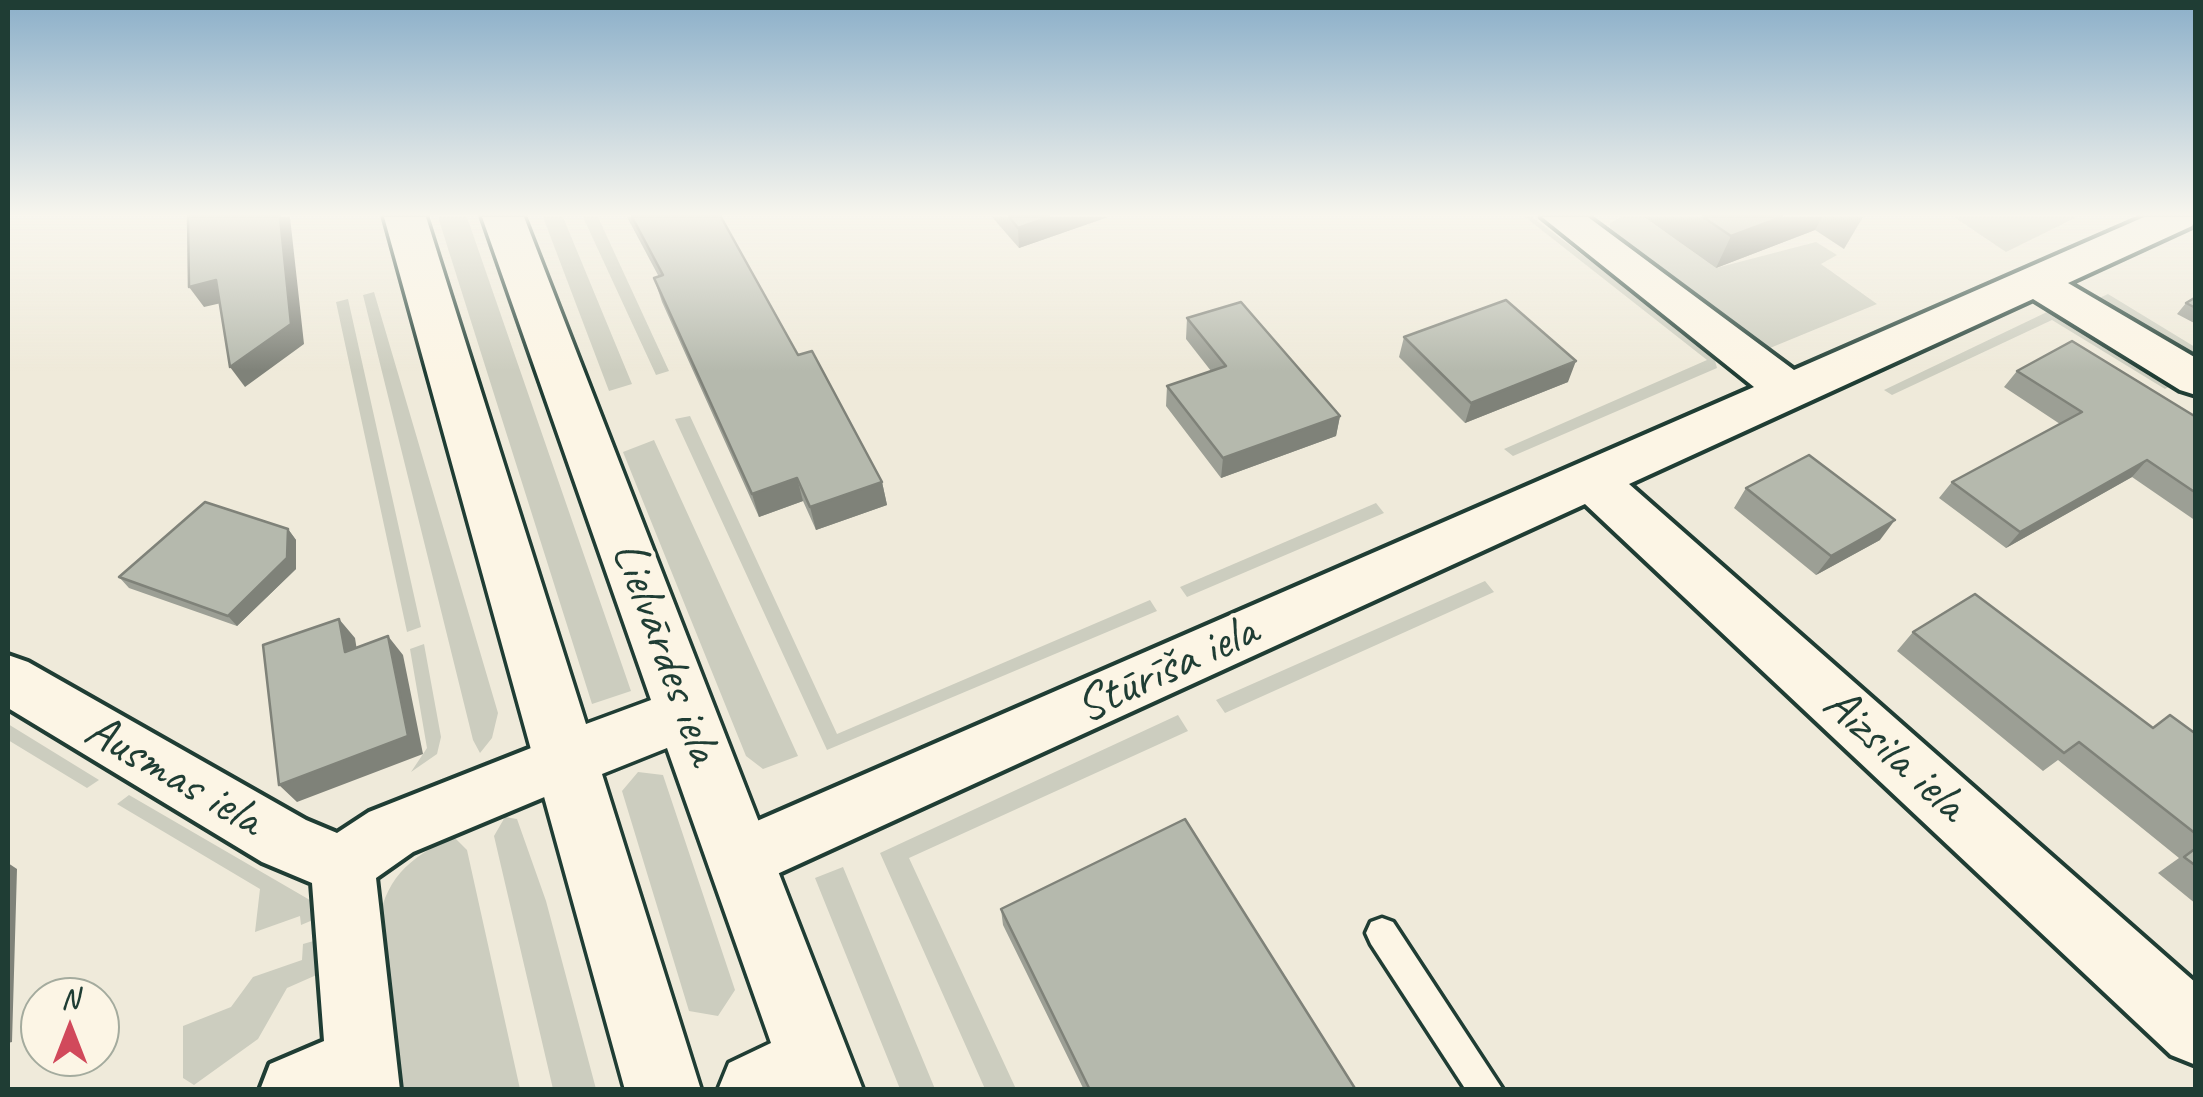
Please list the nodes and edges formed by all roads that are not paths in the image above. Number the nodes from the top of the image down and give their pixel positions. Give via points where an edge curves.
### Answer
1 (420, 268) edge
2 (522, 268) edge
3 (1629, 268) edge
4 (2066, 268) edge
5 (2036, 282) junction
6 (2196, 380) edge
7 (1791, 391) junction
8 (1593, 481) junction
9 (8, 679) edge
10 (688, 712) junction
11 (564, 760) junction
12 (741, 859) junction
13 (343, 866) junction
14 (1382, 933) dead end
15 (2196, 1030) edge
16 (362, 1075) edge
17 (798, 1080) edge
18 (296, 1090) edge
19 (663, 1090) edge
20 (1486, 1090) edge

1 - 11 main road
2 - 10 main road, Lielvārdes iela
3 - 7 street
4 - 5 street, Stūrīša iela
5 - 6 street
5 - 7 street, Stūrīša iela
7 - 8 street, Stūrīša iela
8 - 12 street, Stūrīša iela
8 - 15 street, Aizsila iela
9 - 13 street, Ausmas iela via 284,842
10 - 11 main road
10 - 12 main road, Lielvārdes iela
11 - 13 street via 392,832
11 - 19 main road
12 - 17 main road, Lielvārdes iela
13 - 16 street
14 - 20 lane
16 - 18 street

